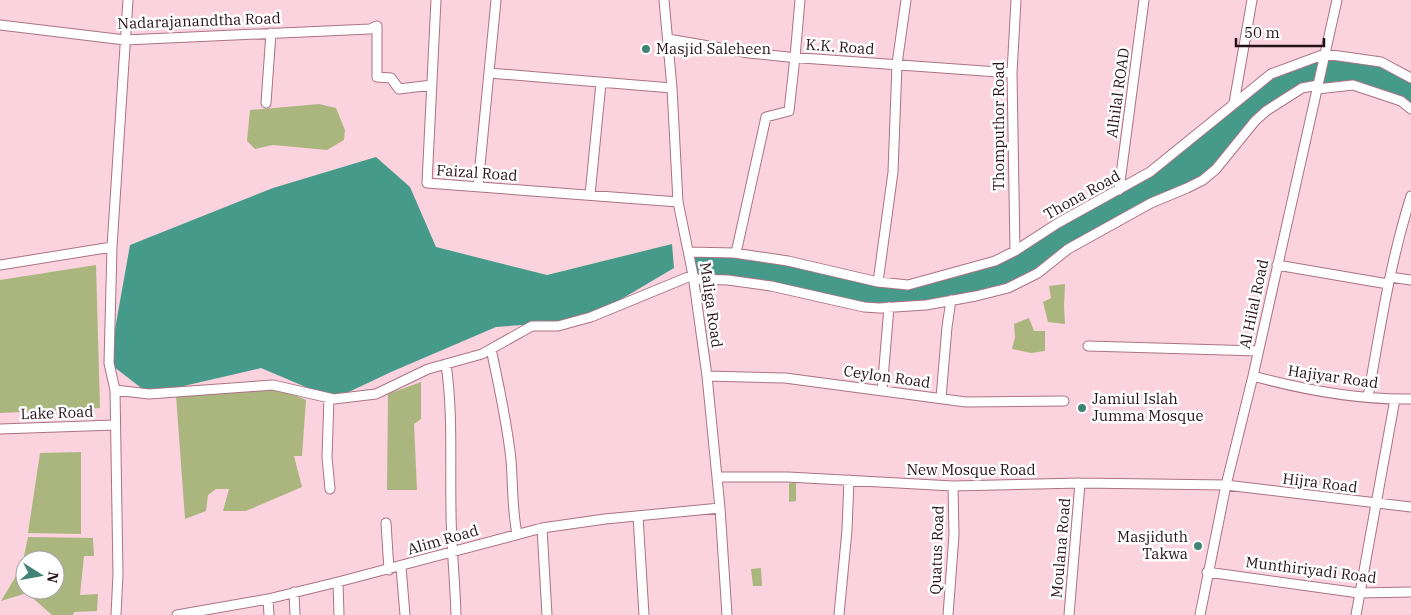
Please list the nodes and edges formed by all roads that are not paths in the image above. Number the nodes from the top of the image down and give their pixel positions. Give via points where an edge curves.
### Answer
1 (128, 0) edge
2 (436, 0) edge
3 (496, 0) edge
4 (664, 0) edge
5 (800, 0) edge
6 (906, 0) edge
7 (1016, 0) edge
8 (1144, 0) edge
9 (1252, 0) edge
10 (1337, 0) edge
11 (0, 25) edge
12 (271, 33) junction
13 (668, 39) junction
14 (125, 40) junction
15 (1325, 54) junction
16 (795, 57) junction
17 (897, 64) junction
18 (1012, 72) junction
19 (489, 73) junction
20 (1411, 78) edge
21 (601, 83) junction
22 (432, 85) junction
23 (1317, 87) junction
24 (672, 88) junction
25 (266, 103) dead end
26 (1234, 103) junction
27 (1411, 109) edge
28 (478, 186) junction
29 (1118, 190) junction
30 (590, 195) junction
31 (1411, 196) edge
32 (678, 202) junction
33 (112, 247) junction
34 (1015, 251) junction
35 (689, 252) junction
36 (736, 253) junction
37 (0, 265) edge
38 (1277, 265) junction
39 (693, 277) junction
40 (1389, 280) junction
41 (1411, 280) edge
42 (878, 282) junction
43 (951, 300) junction
44 (889, 307) junction
45 (1088, 346) dead end
46 (491, 349) junction
47 (1258, 351) junction
48 (446, 364) junction
49 (707, 376) junction
50 (1253, 376) junction
51 (115, 390) junction
52 (882, 390) junction
53 (1368, 397) junction
54 (329, 398) junction
55 (941, 398) junction
56 (1395, 399) junction
57 (1411, 399) edge
58 (1064, 401) dead end
59 (115, 425) junction
60 (0, 429) edge
61 (717, 477) junction
62 (849, 480) junction
63 (1080, 483) junction
64 (1226, 485) junction
65 (953, 486) junction
66 (330, 489) dead end
67 (1376, 503) junction
68 (1411, 507) edge
69 (720, 508) junction
70 (638, 516) junction
71 (386, 523) dead end
72 (542, 528) junction
73 (517, 534) junction
74 (451, 552) junction
75 (401, 567) junction
76 (389, 570) junction
77 (1208, 572) junction
78 (338, 582) junction
79 (294, 592) junction
80 (1411, 592) edge
81 (1359, 593) junction
82 (268, 599) junction
83 (116, 615) edge
84 (177, 615) edge
85 (269, 615) edge
86 (295, 615) edge
87 (339, 615) edge
88 (405, 615) edge
89 (456, 615) edge
90 (547, 615) edge
91 (644, 615) edge
92 (727, 615) edge
93 (839, 615) edge
94 (948, 615) edge
95 (1069, 615) edge
96 (1200, 615) edge
97 (1356, 615) edge

1 - 14 street
2 - 22 street, Faizal Road
3 - 19 street
4 - 13 street, Maliga Road
5 - 16 street
6 - 17 street
7 - 18 street, Thomputhor Road
8 - 29 street, Alhilal ROAD
9 - 26 street
10 - 15 street, Al Hilal Road
11 - 14 street, Nadarajanandtha Road
12 - 14 street, Nadarajanandtha Road
12 - 22 street, Nadarajanandtha Road via 370,29 377,26 378,77 390,78 399,89
12 - 25 street
13 - 16 street, K.K. Road
13 - 24 street, Maliga Road
14 - 33 street
15 - 20 street, Thona Road via 1381,62
15 - 23 street, Al Hilal Road
15 - 26 street, Thona Road via 1271,74
16 - 17 street, K.K. Road
16 - 36 street via 789,111 766,117
17 - 18 street, K.K. Road
17 - 42 street via 893,172
18 - 34 street, Thomputhor Road
19 - 21 street
19 - 28 street
21 - 24 street
21 - 30 street
22 - 28 street, Faizal Road via 427,183
23 - 27 street via 1353,85 1401,102
23 - 38 street, Al Hilal Road
23 - 43 street via 1302,88 1266,111 1203,180 1151,203 1068,249 1038,273 1008,288
24 - 32 street, Maliga Road
26 - 29 street, Thona Road via 1150,172
28 - 30 street, Faizal Road
29 - 34 street, Thona Road
30 - 32 street, Faizal Road
31 - 40 street
32 - 35 street, Maliga Road
33 - 37 street
33 - 51 street via 109,364
34 - 42 street, Thona Road via 995,261 908,285
35 - 36 street, Thona Road
35 - 39 street, Maliga Road
36 - 42 street, Thona Road via 788,261
38 - 40 street
38 - 47 street, Al Hilal Road
39 - 44 street via 802,292 864,307
39 - 46 street via 591,317 558,326 532,326
39 - 49 street, Maliga Road
40 - 41 street
40 - 53 street
43 - 44 street
43 - 55 street
44 - 52 street
45 - 47 street
46 - 48 street
46 - 73 street via 511,462
47 - 50 street, Al Hilal Road
48 - 54 street via 376,394
48 - 74 street via 451,415
49 - 52 street, Ceylon Road via 785,378
49 - 61 street, Maliga Road
50 - 53 street, Hajiyar Road via 1292,386
50 - 64 street, Al Hilal Road
51 - 54 street via 150,394 273,385
51 - 59 street
52 - 55 street, Ceylon Road
53 - 56 street, Hajiyar Road
54 - 66 street via 327,457
55 - 58 street, Ceylon Road via 966,402
56 - 57 street, Hajiyar Road
56 - 67 street
59 - 60 street, Lake Road
59 - 83 street
61 - 62 street, New Mosque Road
61 - 69 street, Maliga Road
62 - 65 street, New Mosque Road
62 - 93 street
63 - 64 street, New Mosque Road
63 - 65 street, New Mosque Road
63 - 95 street, Moulana Road
64 - 67 street, Hijra Road
64 - 77 street, Al Hilal Road
65 - 94 street, Quatus Road via 954,535
67 - 68 street, Hijra Road
67 - 81 street
69 - 70 street, Alim Road
69 - 92 street, Maliga Road
70 - 72 street, Alim Road
70 - 91 street
71 - 76 street
72 - 73 street, Alim Road
72 - 90 street
73 - 74 street, Alim Road
74 - 75 street, Alim Road
74 - 89 street
75 - 76 street, Alim Road
75 - 88 street
76 - 78 street, Alim Road
77 - 81 street, Munthiriyadi Road
77 - 96 street, Al Hilal Road
78 - 79 street, Alim Road
78 - 87 street
79 - 82 street, Alim Road
79 - 86 street
80 - 81 street, Munthiriyadi Road
81 - 97 street
82 - 84 street, Alim Road
82 - 85 street

